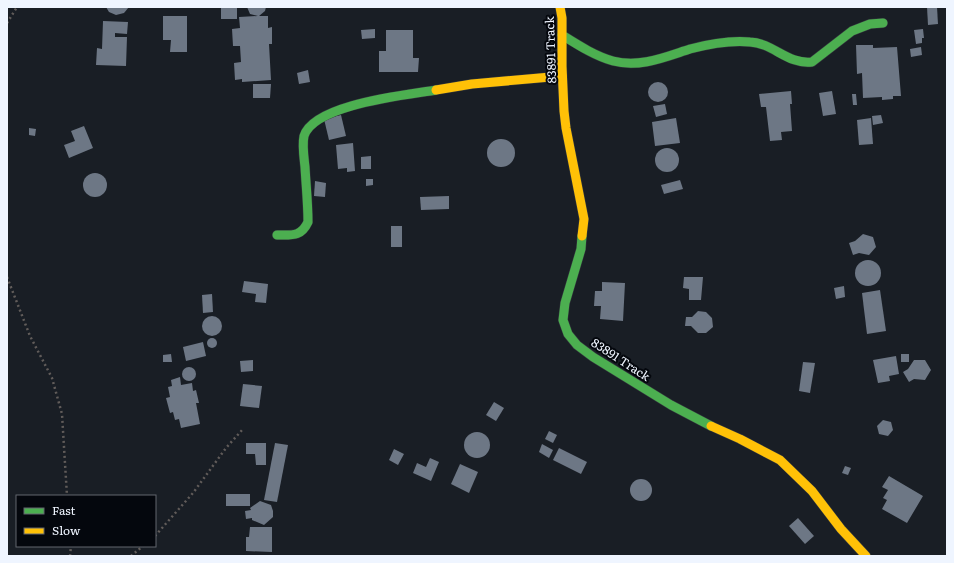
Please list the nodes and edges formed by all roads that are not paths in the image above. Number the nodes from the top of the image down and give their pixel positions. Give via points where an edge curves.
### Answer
1 (560, 7) edge
2 (884, 24) dead end
3 (562, 35) junction
4 (562, 76) junction
5 (277, 235) dead end
6 (866, 556) edge

1 - 3 street, 83891 Track
2 - 3 street via 869,24 854,30 812,62 807,63 799,62 757,42 735,42 699,47 641,63 622,63 597,55
3 - 4 street, 83891 Track
4 - 5 street via 472,84 362,102 318,121 304,137 308,222 298,234
4 - 6 street, 83891 Track via 566,128 584,220 582,249 565,303 563,320 568,334 577,345 593,357 671,405 780,460 812,491

